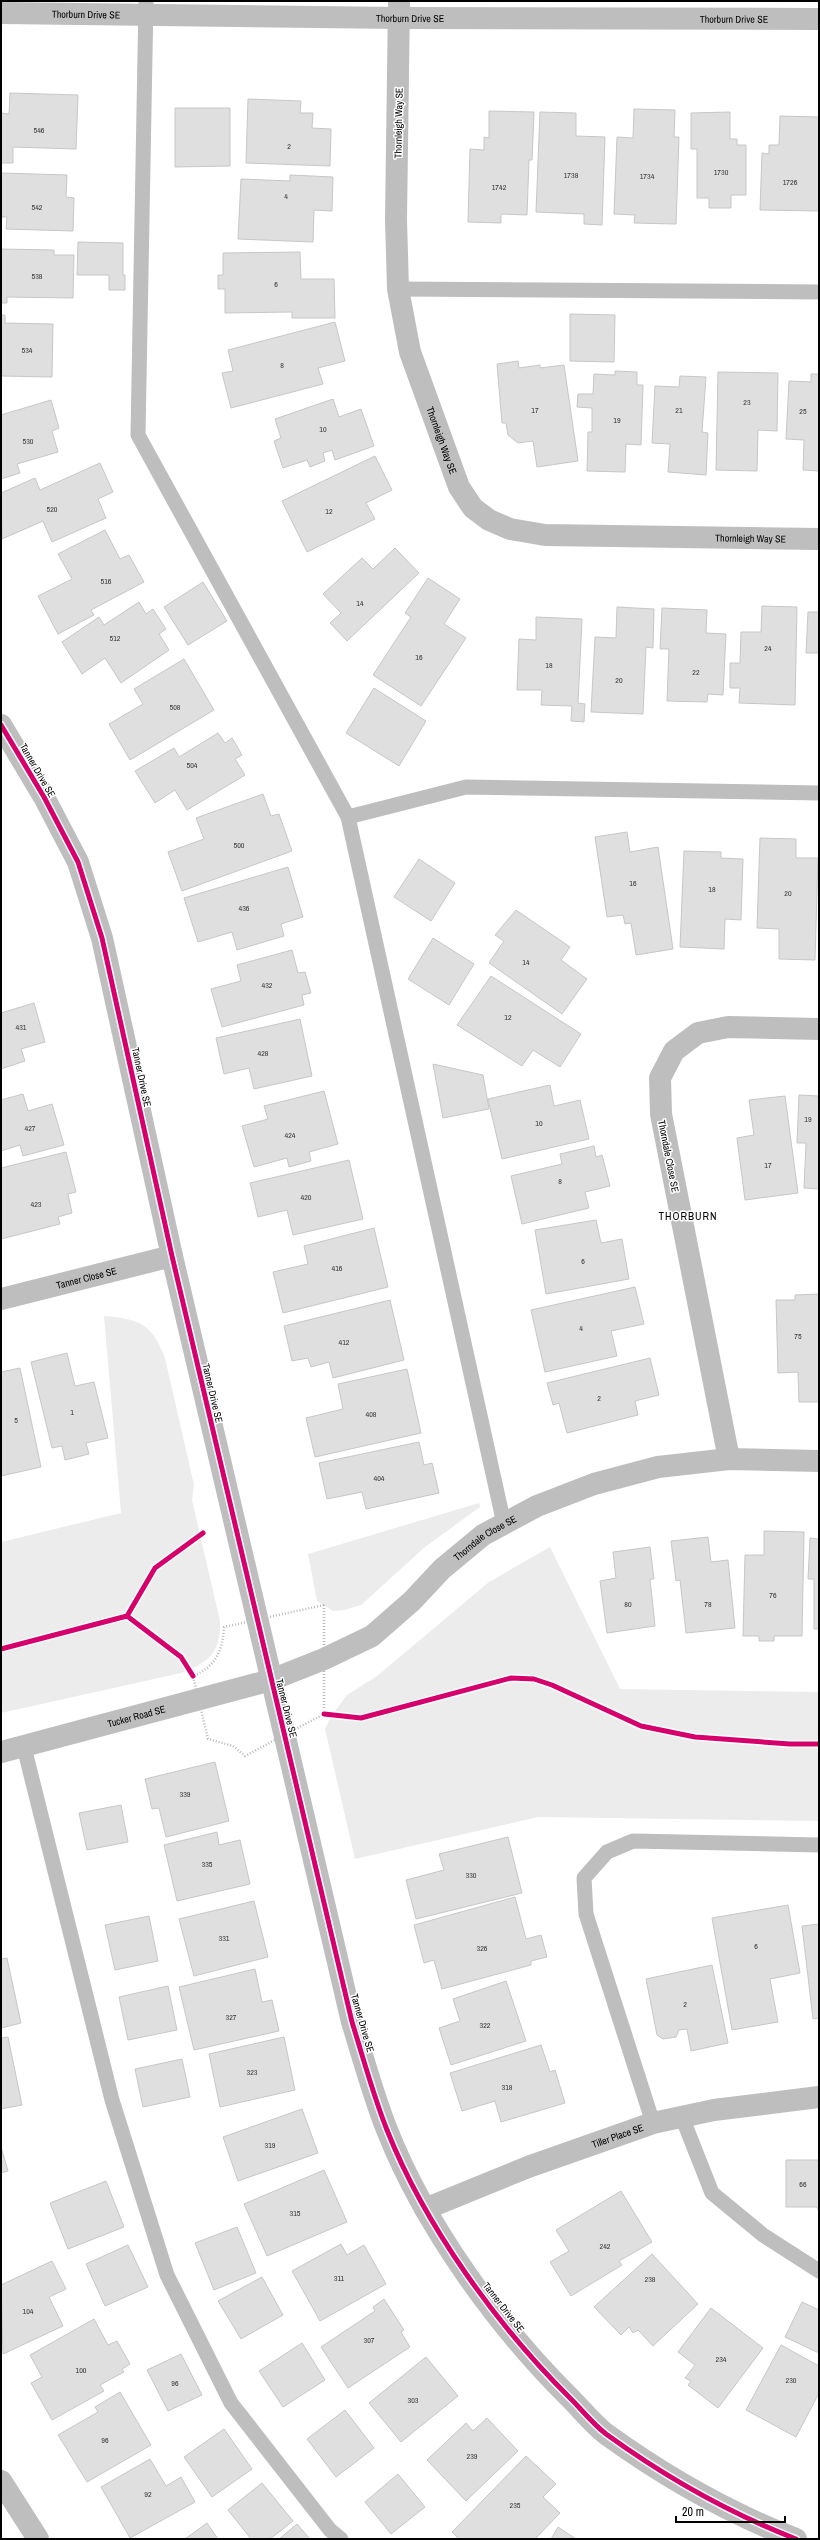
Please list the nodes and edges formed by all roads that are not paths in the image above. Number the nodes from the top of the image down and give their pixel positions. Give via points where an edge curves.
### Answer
1 (145, 8) edge
2 (399, 10) edge
3 (1, 13) edge
4 (819, 19) edge
5 (398, 289) junction
6 (819, 292) edge
7 (819, 539) edge
8 (1, 725) edge
9 (819, 793) edge
10 (348, 817) junction
11 (819, 1029) edge
12 (172, 1256) junction
13 (1, 1299) edge
14 (729, 1459) junction
15 (819, 1461) edge
16 (504, 1524) junction
17 (271, 1680) junction
18 (24, 1747) junction
19 (1, 1752) edge
20 (819, 1845) edge
21 (819, 2097) edge
22 (682, 2117) junction
23 (653, 2123) junction
24 (425, 2209) junction
25 (819, 2271) edge
26 (2, 2483) edge
27 (38, 2539) edge
28 (341, 2539) edge
29 (796, 2539) edge

1 - 2 street, Thorburn Drive SE
1 - 3 street, Thorburn Drive SE
1 - 10 lane via 138,435
2 - 4 street, Thorburn Drive SE
2 - 5 street, Thornleigh Way SE via 396,219
5 - 6 lane
5 - 7 street, Thornleigh Way SE via 410,352 459,487 472,508 489,520 510,529 545,535
8 - 12 street, Tanner Drive SE via 44,797 78,862 83,877 102,938
9 - 10 lane via 466,788
10 - 16 lane
11 - 14 street, Thorndale Close SE via 728,1027 698,1033 674,1051 660,1078 661,1114
12 - 13 street, Tanner Close SE
12 - 17 street, Tanner Drive SE
14 - 15 street, Thorndale Close SE
14 - 16 street, Thorndale Close SE via 658,1467 594,1484 537,1506
16 - 17 street, Thorndale Close SE via 483,1536 442,1569 412,1602 372,1636
17 - 18 street, Tucker Road SE
17 - 24 street, Tanner Drive SE via 352,2022 387,2130
18 - 19 street, Tucker Road SE
18 - 28 lane via 112,2100 167,2275 231,2403 330,2530
20 - 23 lane via 634,1841 607,1852 584,1878 586,1914
21 - 22 street, Tiller Place SE via 714,2110
22 - 23 street, Tiller Place SE
22 - 25 lane via 712,2193 763,2235
23 - 24 street, Tiller Place SE via 528,2167
24 - 29 street, Tanner Drive SE via 488,2304 547,2376 605,2433 691,2489 762,2526
26 - 27 street

